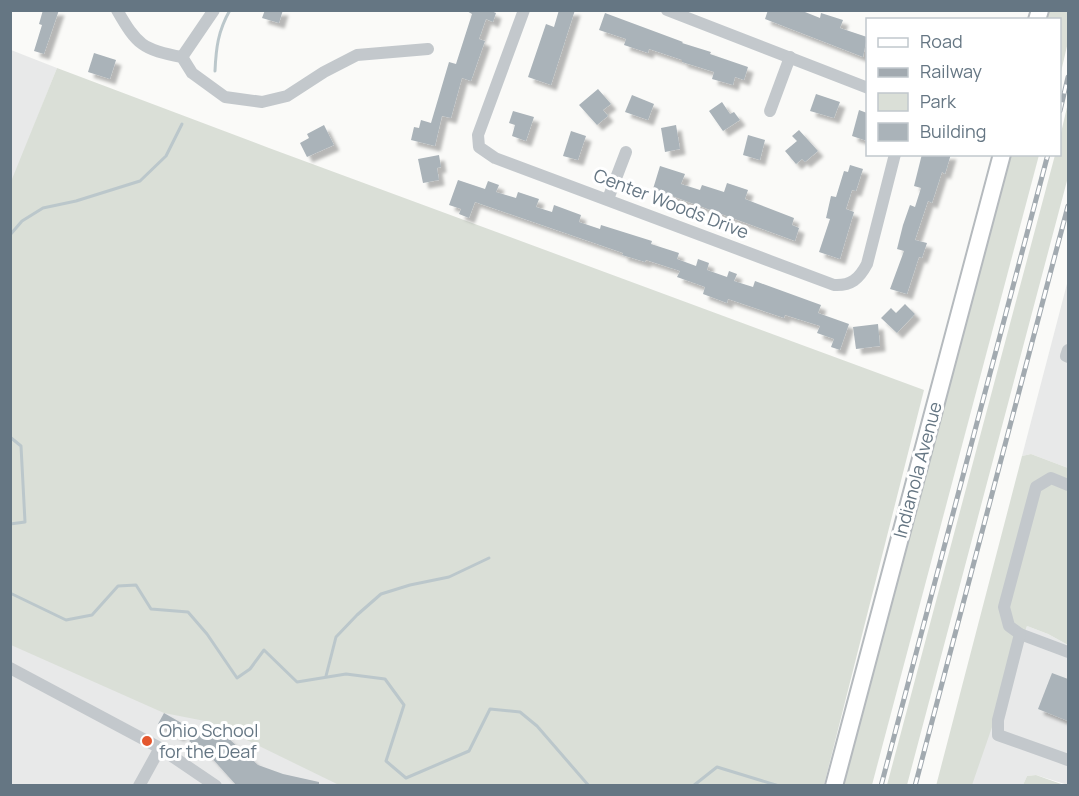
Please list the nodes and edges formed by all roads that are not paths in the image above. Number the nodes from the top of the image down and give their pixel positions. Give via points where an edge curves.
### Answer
1 (117, 10) edge
2 (214, 10) edge
3 (524, 10) edge
4 (667, 10) edge
5 (428, 49) dead end
6 (182, 57) junction
7 (790, 57) junction
8 (866, 88) edge
9 (770, 111) dead end
10 (626, 152) dead end
11 (894, 156) edge
12 (1001, 156) edge
13 (608, 199) junction
14 (1068, 350) edge
15 (1068, 357) edge
16 (1068, 485) edge
17 (1020, 634) junction
18 (1068, 652) edge
19 (10, 668) edge
20 (160, 748) junction
21 (1068, 760) edge
22 (139, 786) edge
23 (216, 786) edge
24 (834, 786) edge

1 - 6 street via 136,41
2 - 6 street
3 - 13 street, Center Woods Drive via 481,124 479,147 495,158
4 - 7 street
5 - 6 street via 357,55 287,96 262,102 225,97 192,73
7 - 8 street
7 - 9 street
10 - 13 street
11 - 13 street, Center Woods Drive via 867,264 862,274 844,286
12 - 24 main road, Indianola Avenue
14 - 15 street
16 - 17 street via 1051,478 1035,487 1004,607 1009,626
17 - 18 street
17 - 21 street via 998,720 998,735
19 - 20 street
20 - 22 street
20 - 23 street

